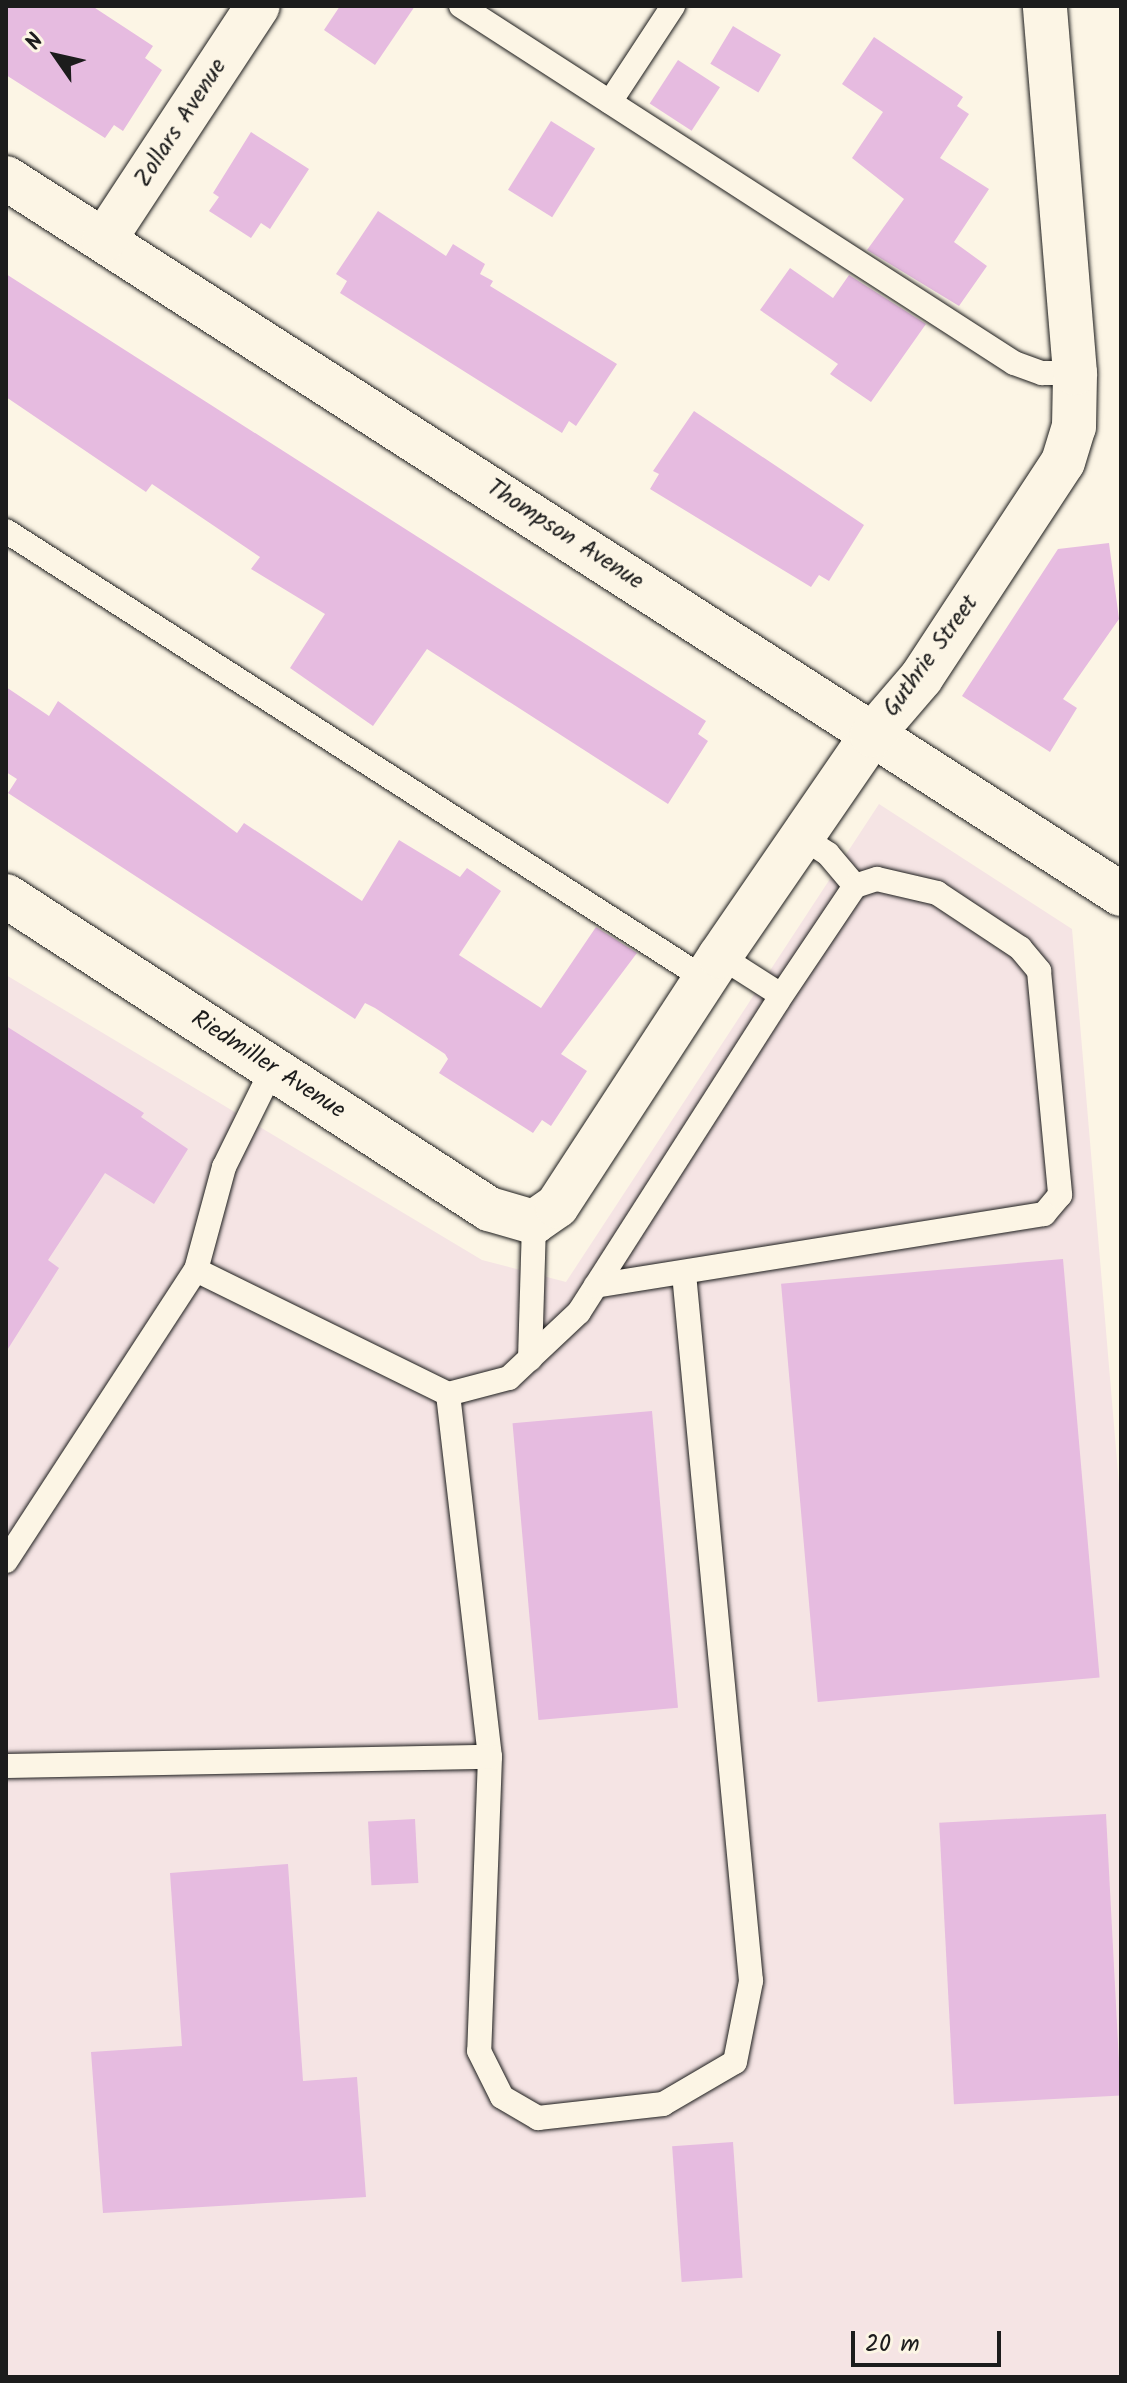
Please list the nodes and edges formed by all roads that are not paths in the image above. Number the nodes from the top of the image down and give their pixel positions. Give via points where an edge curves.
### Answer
1 (258, 6) edge
2 (461, 6) edge
3 (673, 6) edge
4 (1045, 6) edge
5 (610, 102) junction
6 (6, 178) edge
7 (104, 240) junction
8 (1075, 373) junction
9 (6, 531) edge
10 (872, 735) junction
11 (802, 837) junction
12 (855, 886) junction
13 (1121, 894) edge
14 (6, 896) edge
15 (713, 968) junction
16 (781, 995) junction
17 (273, 1068) junction
18 (534, 1222) junction
19 (196, 1270) junction
20 (684, 1273) junction
21 (596, 1286) junction
22 (530, 1359) junction
23 (448, 1394) junction
24 (6, 1561) edge
25 (490, 1757) junction
26 (6, 1766) edge

1 - 7 street, Zollars Avenue
2 - 5 lane
3 - 5 lane
4 - 8 street, Guthrie Street
5 - 8 lane via 1014,363 1042,373
6 - 7 street, Thompson Avenue
7 - 10 street, Thompson Avenue
8 - 10 street, Guthrie Street via 1074,427 1063,462 921,678
9 - 15 lane
10 - 11 street, Guthrie Street
10 - 13 street, Thompson Avenue
11 - 12 lane via 828,854
11 - 15 street, Guthrie Street
12 - 16 lane
12 - 20 lane via 877,879 937,893 1020,948 1039,971 1060,1195 1044,1214
14 - 17 street, Riedmiller Avenue
15 - 16 lane
15 - 18 street, Guthrie Street via 557,1206
16 - 21 lane
17 - 18 street, Riedmiller Avenue via 489,1209
17 - 19 lane via 224,1167
18 - 22 lane
19 - 23 lane
19 - 24 lane
20 - 21 lane
20 - 25 lane via 751,1981 735,2062 663,2104 538,2118 502,2097 479,2051
21 - 22 lane via 579,1312
22 - 23 lane via 509,1378
23 - 25 lane
25 - 26 lane

